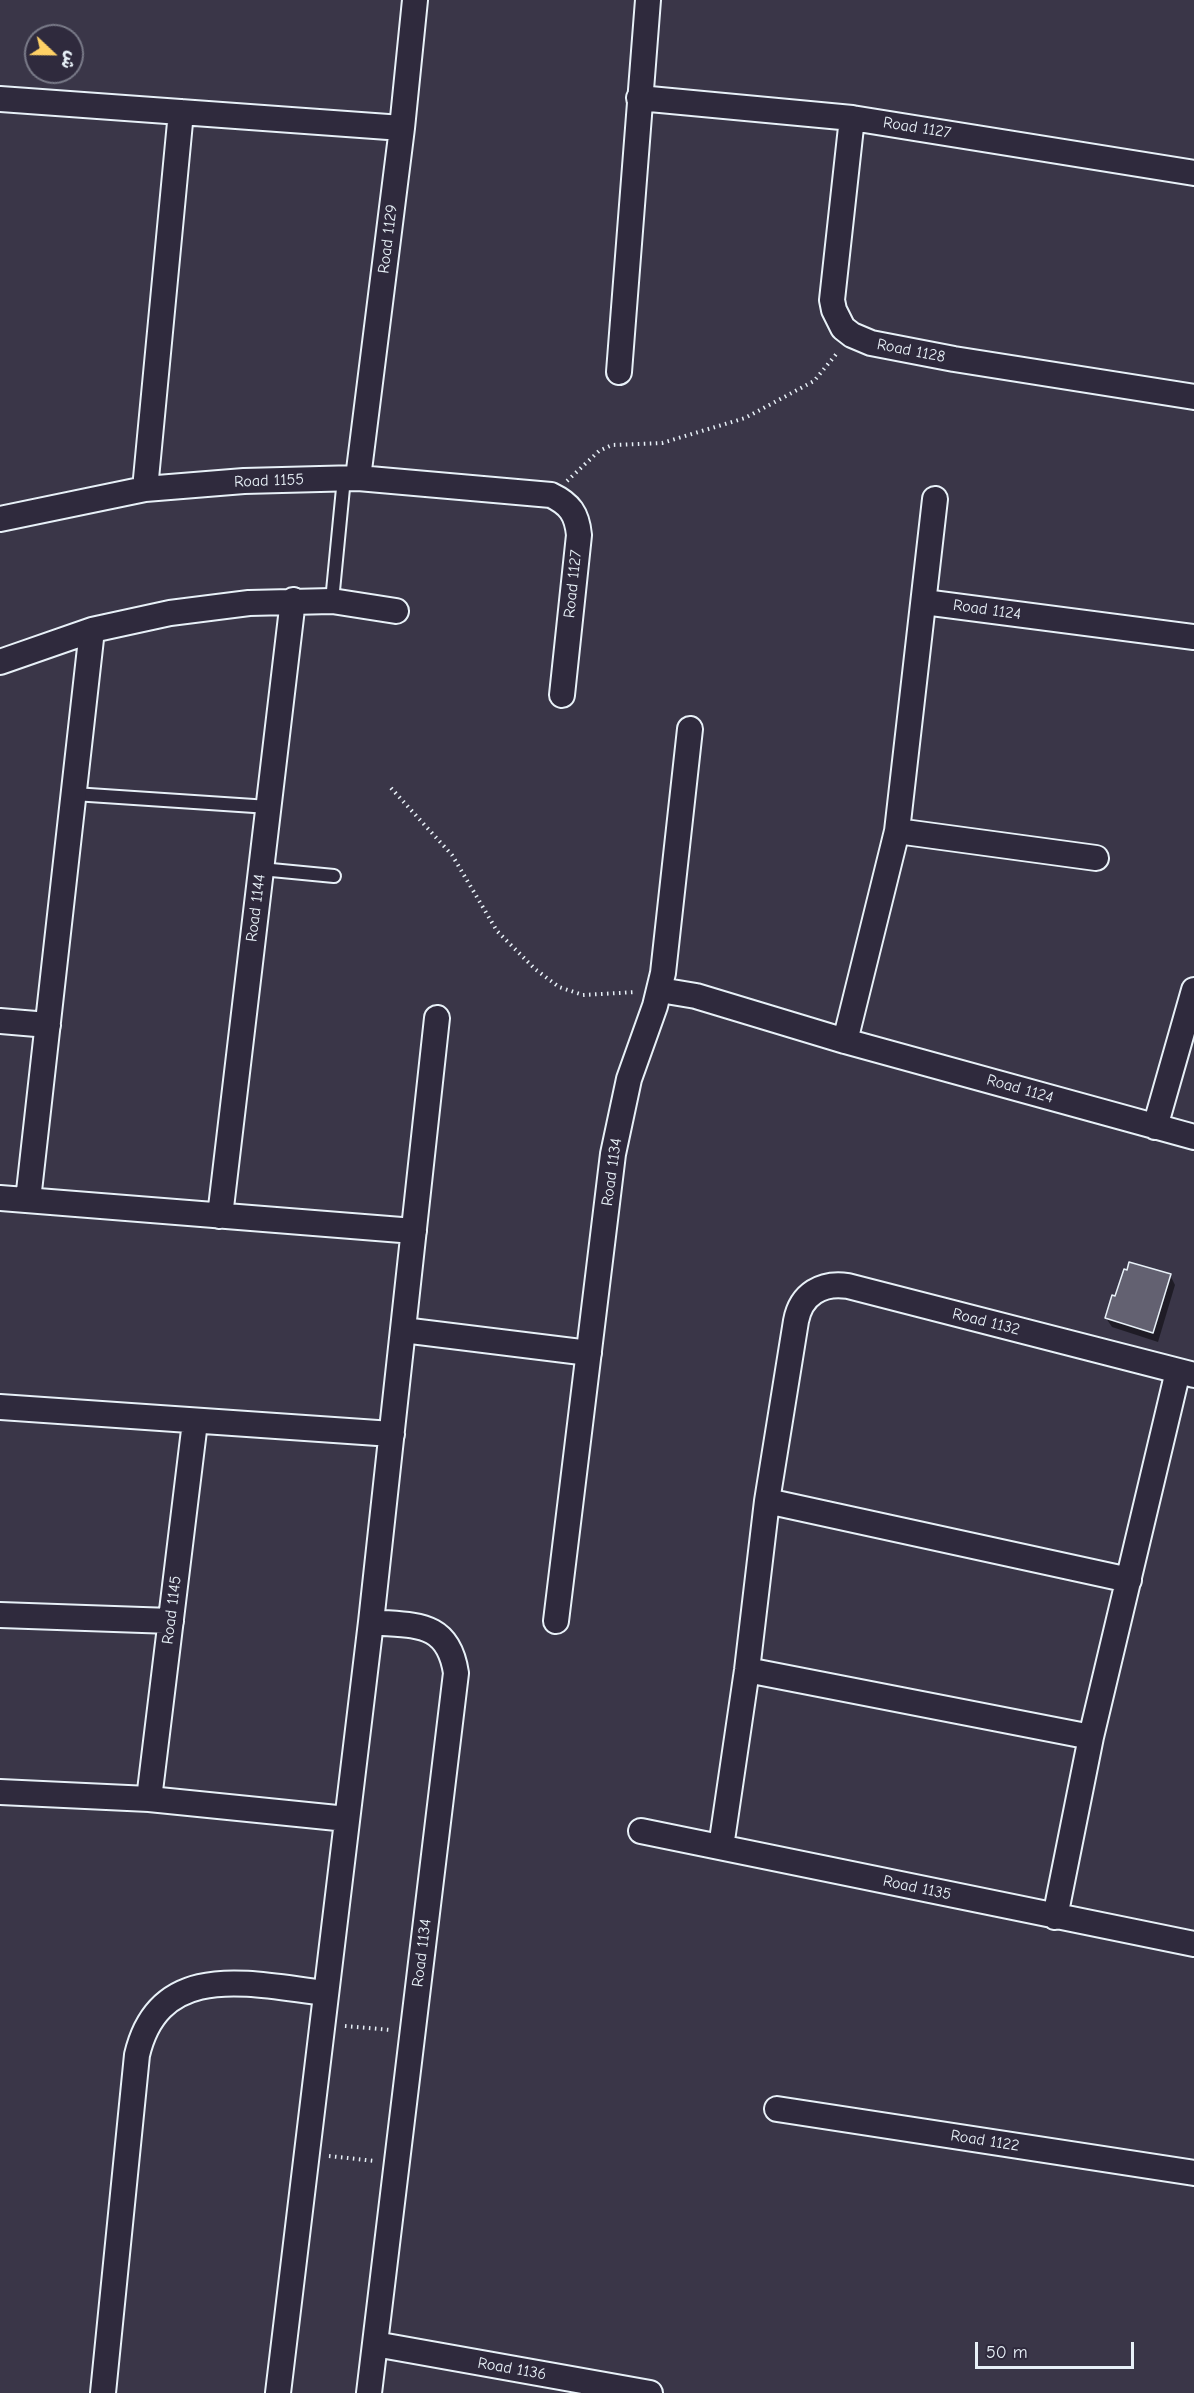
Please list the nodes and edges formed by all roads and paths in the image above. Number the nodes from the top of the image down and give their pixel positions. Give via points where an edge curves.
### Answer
1 (415, 0) edge
2 (648, 0) edge
3 (639, 98) junction
4 (0, 99) edge
5 (181, 112) junction
6 (852, 118) junction
7 (402, 129) junction
8 (1194, 173) edge
9 (852, 335) junction
10 (619, 372) dead end
11 (1194, 397) edge
12 (351, 478) junction
13 (145, 489) junction
14 (546, 495) junction
15 (935, 499) dead end
16 (0, 519) edge
17 (293, 600) junction
18 (332, 601) junction
19 (924, 602) junction
20 (396, 611) dead end
21 (92, 630) junction
22 (1194, 638) edge
23 (0, 662) edge
24 (562, 695) dead end
25 (690, 729) dead end
26 (391, 788) dead end
27 (74, 794) junction
28 (269, 807) junction
29 (897, 831) junction
30 (1096, 858) dead end
31 (261, 869) junction
32 (334, 876) dead end
33 (660, 990) junction
34 (1194, 990) edge
35 (437, 1018) dead end
36 (0, 1021) edge
37 (48, 1025) junction
38 (846, 1041) junction
39 (1155, 1126) junction
40 (1194, 1137) edge
41 (0, 1198) edge
42 (28, 1200) junction
43 (220, 1216) junction
44 (414, 1231) junction
45 (403, 1330) junction
46 (589, 1353) junction
47 (1186, 1373) edge
48 (0, 1407) edge
49 (195, 1422) junction
50 (392, 1434) junction
51 (767, 1501) junction
52 (1129, 1581) junction
53 (0, 1615) edge
54 (556, 1620) dead end
55 (171, 1621) junction
56 (372, 1622) junction
57 (747, 1670) junction
58 (1091, 1737) junction
59 (0, 1792) edge
60 (149, 1798) junction
61 (347, 1819) junction
62 (641, 1831) dead end
63 (721, 1847) junction
64 (1055, 1917) junction
65 (1194, 1944) edge
66 (326, 1993) junction
67 (322, 2024) junction
68 (413, 2032) junction
69 (777, 2109) dead end
70 (307, 2154) junction
71 (397, 2163) junction
72 (1194, 2174) edge
73 (375, 2344) junction
74 (104, 2393) edge
75 (278, 2393) edge
76 (369, 2393) edge
77 (650, 2393) edge

1 - 7 street, Road 1129
2 - 3 street
3 - 6 street, Road 1127
3 - 10 street
4 - 5 street
5 - 7 street
5 - 13 street
6 - 8 street, Road 1127
6 - 9 street via 832,300 838,319
7 - 12 street, Road 1129
9 - 11 street, Road 1128 via 871,343 954,359
9 - 14 path via 814,381 746,418 662,443 612,445 599,451
12 - 13 street, Road 1155
12 - 14 street, Road 1155
12 - 18 lane
13 - 16 street, Road 1155
14 - 24 street, Road 1127 via 563,501 578,522
15 - 19 street
17 - 18 street
17 - 21 street via 170,613
17 - 28 street, Road 1144
18 - 20 street
19 - 22 street, Road 1124
19 - 29 street
21 - 23 street
21 - 27 street
25 - 33 street, Road 1134
26 - 33 path via 452,855 497,931 535,969 559,987 583,995
27 - 28 lane
27 - 37 street
28 - 31 street, Road 1144
29 - 30 street
29 - 38 street
31 - 32 lane
31 - 43 street, Road 1144
33 - 38 street, Road 1124 via 696,996
33 - 46 street, Road 1134 via 620,1117
34 - 39 street
35 - 44 street
36 - 37 street
37 - 42 street
38 - 39 street, Road 1124
39 - 40 street, Road 1124
41 - 42 street
42 - 43 street
43 - 44 street
44 - 45 street
45 - 46 street
45 - 50 street
46 - 54 street, Road 1134
47 - 51 street, Road 1132 via 837,1284 825,1286 807,1296 797,1311
47 - 52 street
48 - 49 street
49 - 50 street
49 - 55 street, Road 1145
50 - 56 street
51 - 52 street
51 - 57 street, Road 1132
52 - 58 street
53 - 55 street
55 - 60 street, Road 1145
56 - 61 street
56 - 68 street, Road 1134 via 428,1628 450,1650 456,1673
57 - 58 street
57 - 63 street, Road 1132
58 - 64 street
59 - 60 street
60 - 61 street
61 - 66 street
62 - 63 street, Road 1135
63 - 64 street, Road 1135
64 - 65 street, Road 1135
66 - 67 street
66 - 74 street via 232,1983 199,1985 170,2000 148,2024 137,2055
67 - 68 path
67 - 70 street
68 - 71 street, Road 1134
69 - 72 street, Road 1122
70 - 71 path
70 - 75 street
71 - 73 street, Road 1134
73 - 76 street, Road 1134
73 - 77 street, Road 1136

